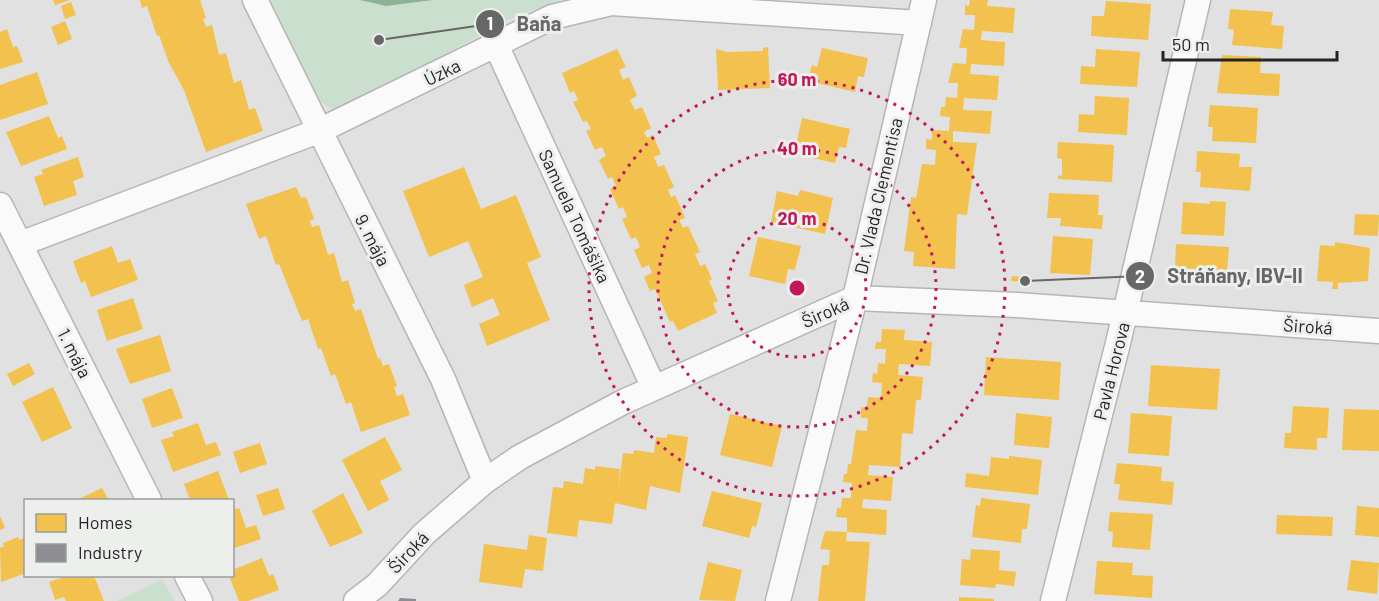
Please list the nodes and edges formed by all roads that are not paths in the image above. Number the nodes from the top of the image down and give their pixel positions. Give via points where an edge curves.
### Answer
1 (255, 0) edge
2 (1198, 0) edge
3 (922, 11) edge
4 (496, 45) junction
5 (321, 130) junction
6 (0, 205) edge
7 (20, 244) junction
8 (855, 298) junction
9 (1125, 313) junction
10 (1379, 331) edge
11 (654, 388) junction
12 (485, 481) junction
13 (148, 499) edge
14 (188, 577) edge
15 (200, 601) edge
16 (356, 601) edge
17 (778, 601) edge
18 (1053, 601) edge

1 - 5 street, 9. mája
2 - 9 street, Pavla Horova
3 - 4 street, Úzka via 611,3 552,17
3 - 8 street, Dr. Vlada Clementisa
4 - 5 street, Úzka
4 - 11 street, Samuela Tomášika
5 - 7 street, Úzka
5 - 12 street, 9. mája via 443,379
6 - 7 street, 1. mája
7 - 13 street, 1. mája
8 - 9 street, Široká
8 - 11 street, Široká
8 - 17 street, Dr. Vlada Clementisa
9 - 10 street, Široká
9 - 18 street, Pavla Horova
11 - 12 street, Široká via 564,432
12 - 16 street, Široká
14 - 15 street

